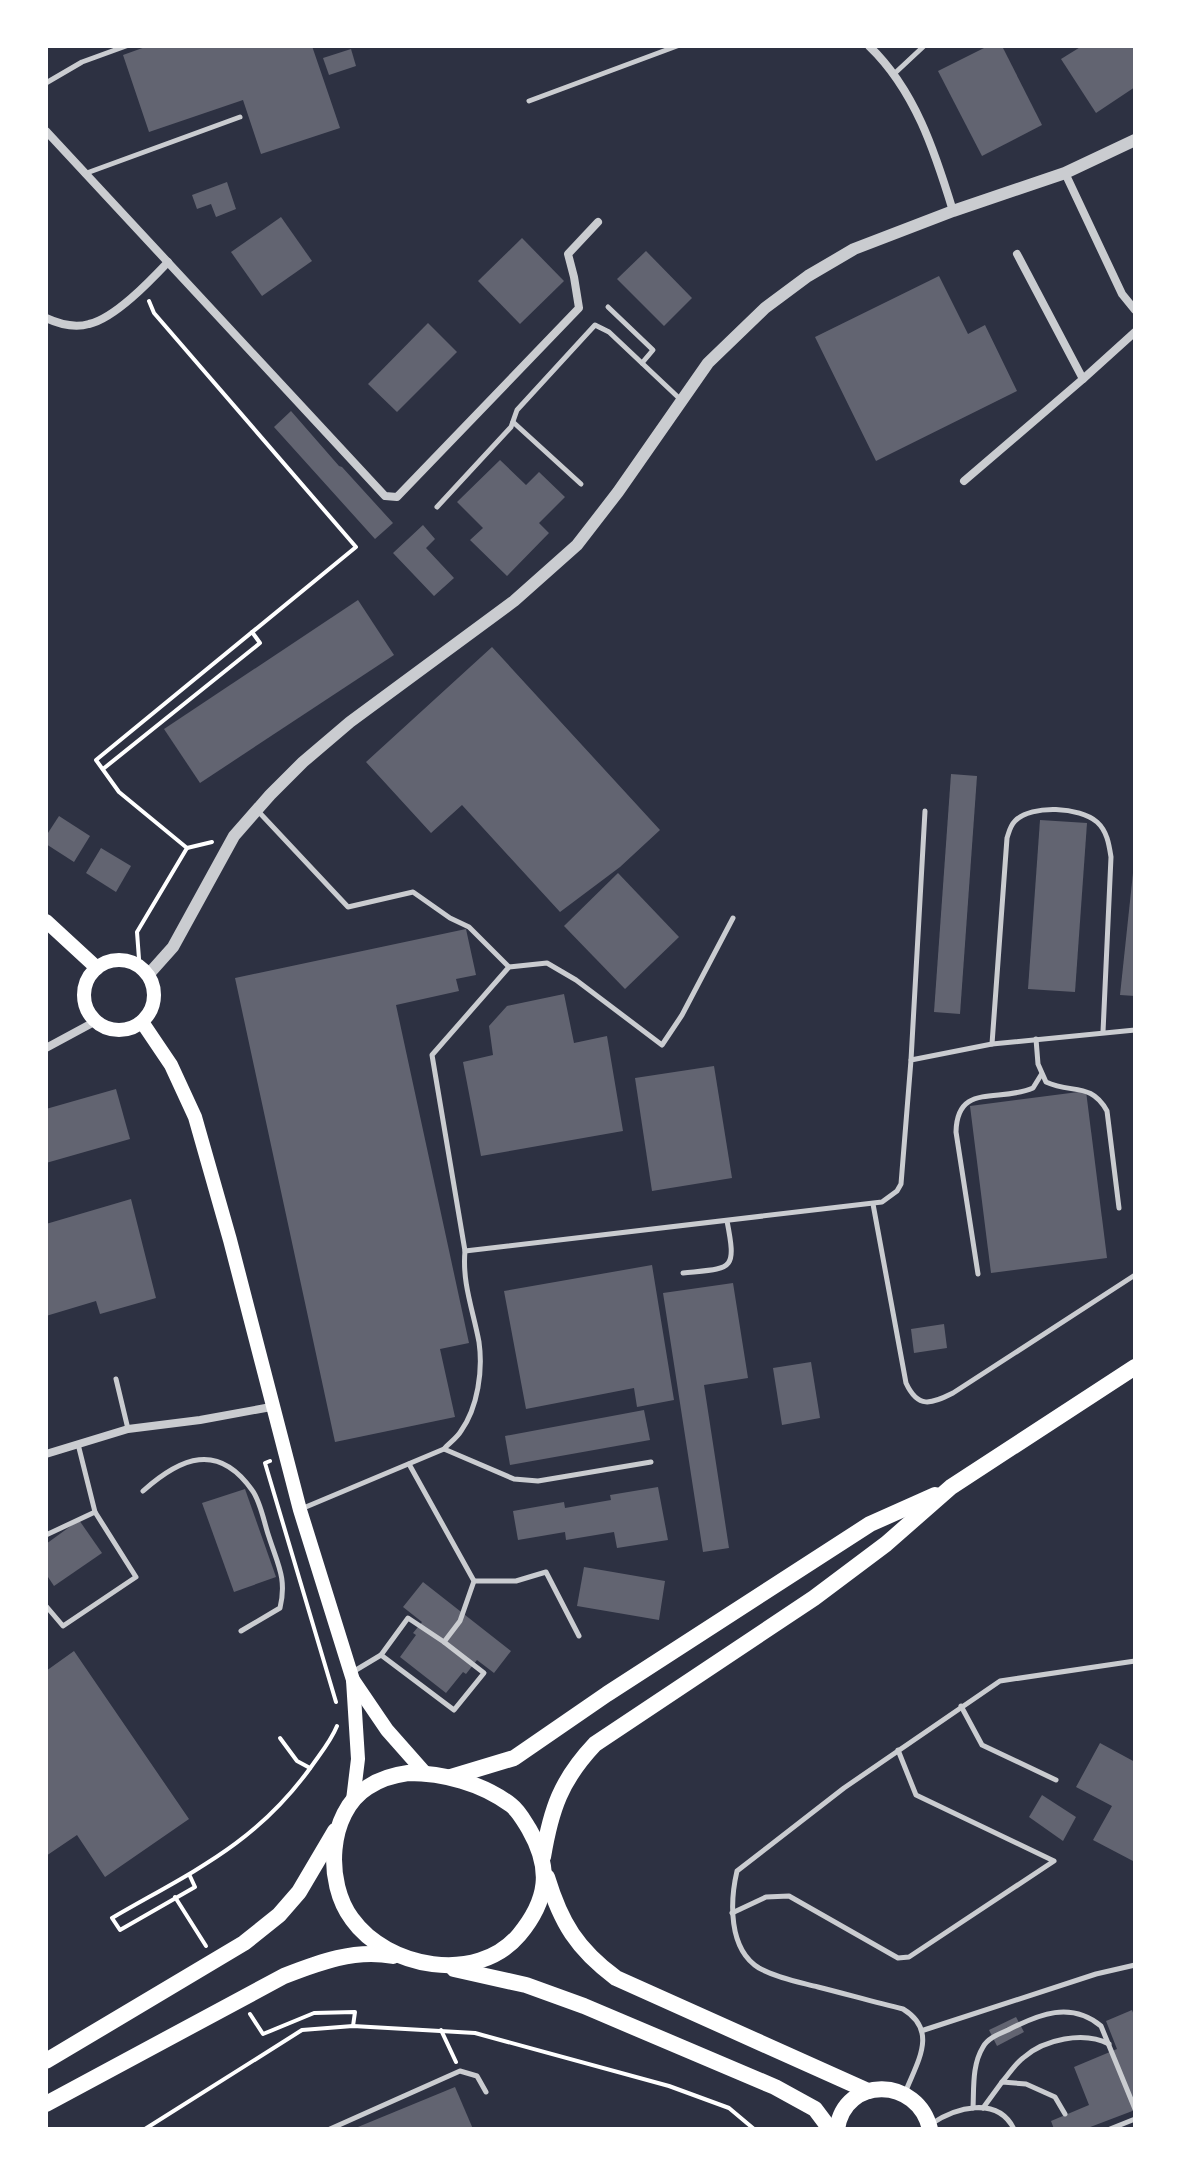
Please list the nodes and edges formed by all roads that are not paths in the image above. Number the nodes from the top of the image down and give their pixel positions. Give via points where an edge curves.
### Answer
1 (126, 46) edge
2 (677, 46) edge
3 (869, 46) edge
4 (924, 46) edge
5 (894, 74) junction
6 (46, 83) edge
7 (529, 101) dead end
8 (240, 117) dead end
9 (46, 131) edge
10 (1135, 140) edge
11 (1065, 173) junction
12 (84, 174) junction
13 (953, 211) junction
14 (598, 222) dead end
15 (1017, 254) dead end
16 (168, 262) junction
17 (608, 307) dead end
18 (1135, 310) edge
19 (46, 318) edge
20 (1135, 332) edge
21 (642, 363) junction
22 (1083, 379) junction
23 (681, 399) junction
24 (513, 422) junction
25 (964, 481) dead end
26 (581, 484) dead end
27 (437, 507) dead end
28 (257, 810) junction
29 (925, 811) dead end
30 (733, 918) dead end
31 (46, 921) edge
32 (509, 967) junction
33 (97, 968) junction
34 (144, 970) junction
35 (96, 1021) junction
36 (142, 1022) junction
37 (1135, 1030) edge
38 (1103, 1032) junction
39 (1036, 1039) junction
40 (992, 1044) junction
41 (46, 1048) edge
42 (911, 1060) junction
43 (1041, 1075) junction
44 (873, 1204) junction
45 (1119, 1208) dead end
46 (727, 1221) junction
47 (465, 1251) junction
48 (683, 1273) dead end
49 (978, 1274) dead end
50 (1135, 1275) edge
51 (1135, 1367) edge
52 (116, 1379) dead end
53 (271, 1407) junction
54 (128, 1429) junction
55 (77, 1443) junction
56 (444, 1449) junction
57 (46, 1454) edge
58 (651, 1462) dead end
59 (409, 1464) junction
60 (951, 1487) junction
61 (143, 1491) dead end
62 (300, 1510) junction
63 (95, 1512) junction
64 (46, 1535) edge
65 (474, 1581) junction
66 (46, 1606) edge
67 (241, 1631) dead end
68 (579, 1636) dead end
69 (444, 1642) junction
70 (381, 1655) junction
71 (1135, 1661) edge
72 (351, 1677) junction
73 (961, 1706) junction
74 (898, 1750) junction
75 (425, 1773) junction
76 (451, 1777) junction
77 (1056, 1780) dead end
78 (353, 1800) junction
79 (340, 1823) junction
80 (544, 1864) junction
81 (732, 1913) junction
82 (415, 1960) junction
83 (1135, 1965) edge
84 (440, 1966) junction
85 (924, 2030) junction
86 (1109, 2045) junction
87 (46, 2061) edge
88 (1002, 2082) junction
89 (1135, 2086) edge
90 (1127, 2089) junction
91 (868, 2091) junction
92 (486, 2092) dead end
93 (905, 2094) junction
94 (46, 2104) edge
95 (973, 2108) junction
96 (983, 2108) junction
97 (1135, 2109) edge
98 (1065, 2114) dead end
99 (1135, 2119) edge
100 (930, 2127) edge
101 (330, 2129) edge
102 (830, 2129) edge
103 (837, 2129) edge
104 (1014, 2129) edge
105 (1110, 2129) edge

1 - 6 lane
2 - 7 lane
3 - 5 street
4 - 5 lane
5 - 13 street via 936,154
8 - 12 lane
9 - 12 street
10 - 11 street
11 - 13 street
11 - 18 street via 1122,294
12 - 16 street
13 - 23 street via 854,249 808,276 765,308 708,363
14 - 16 street via 568,254 579,308 397,497 385,496
15 - 22 street
16 - 19 street via 112,312 90,324 61,325
17 - 21 lane via 653,350
20 - 22 street
21 - 23 lane
21 - 24 lane via 595,325 517,410
22 - 25 street
23 - 28 street via 577,545 514,601 350,722
24 - 26 lane
24 - 27 lane
28 - 32 lane via 348,907 413,892 469,927
28 - 34 street via 234,836 173,947
29 - 42 lane
30 - 32 lane via 662,1045 547,963
31 - 33 main road
32 - 47 lane via 432,1055
33 - 34 main road via 122,960
33 - 35 main road via 87,980 84,996
34 - 36 main road via 154,1002
35 - 36 main road via 121,1030
35 - 41 street
36 - 53 main road via 171,1065 195,1117
37 - 38 lane
38 - 39 lane
38 - 40 lane via 1108,839 1087,816 1030,812 1018,818 1007,838
39 - 40 lane
39 - 43 lane
40 - 42 lane
42 - 44 lane via 901,1184 890,1197
43 - 45 lane via 1057,1087 1090,1092 1101,1101 1109,1124
43 - 49 lane via 1033,1088 977,1097 958,1112 956,1132
44 - 46 lane
44 - 50 lane via 906,1383 920,1401 953,1393
46 - 47 lane
46 - 48 lane via 730,1263
47 - 56 lane via 463,1272 479,1344 480,1377 461,1432
51 - 60 highway
52 - 54 lane
53 - 54 street
53 - 62 main road
54 - 55 street
55 - 57 street
55 - 63 lane
56 - 58 lane via 514,1479 538,1481
56 - 59 lane
59 - 62 lane
59 - 65 lane
60 - 76 highway via 870,1524 514,1758
60 - 80 highway via 814,1598 595,1744 579,1760 555,1802
61 - 67 lane via 190,1460 214,1459 254,1492 285,1587 280,1608
62 - 72 main road
63 - 64 lane
63 - 66 lane via 136,1577 63,1626
65 - 68 lane via 516,1581 546,1572
65 - 69 lane via 460,1621
69 - 70 lane via 408,1618
69 - 70 lane via 484,1673 454,1710
70 - 72 lane
71 - 73 lane via 1000,1681
72 - 75 main road
72 - 78 main road via 358,1759
73 - 74 lane
73 - 77 lane via 982,1745
74 - 81 lane via 737,1871
74 - 81 lane via 916,1795 1054,1861 909,1957 898,1958 789,1896 766,1897
75 - 76 highway
75 - 78 highway via 388,1776
76 - 80 highway via 513,1806
78 - 79 highway
79 - 82 highway via 336,1880 351,1919 386,1948
79 - 87 highway via 279,1915 232,1951
80 - 84 highway via 535,1910 516,1939 482,1960
80 - 91 highway via 572,1935 616,1978
81 - 85 lane via 741,1948 757,1966 783,1978 903,2009
82 - 84 highway
82 - 94 highway via 382,1954 324,1960 284,1976
83 - 85 lane
84 - 102 highway via 526,1985 584,2006 801,2099
85 - 93 lane
86 - 88 lane via 1099,2039 1046,2044 1023,2057
86 - 90 lane
86 - 95 lane via 1101,2026 1079,2014 1044,2013 1020,2024 993,2037 981,2051 975,2063
88 - 96 lane
88 - 98 lane via 1026,2084 1055,2097
89 - 90 lane
90 - 97 lane
91 - 93 highway
91 - 103 highway via 844,2109
92 - 101 lane via 477,2076 460,2071
93 - 100 highway via 924,2112
95 - 96 lane
95 - 100 lane via 949,2112
96 - 104 lane
99 - 105 lane

